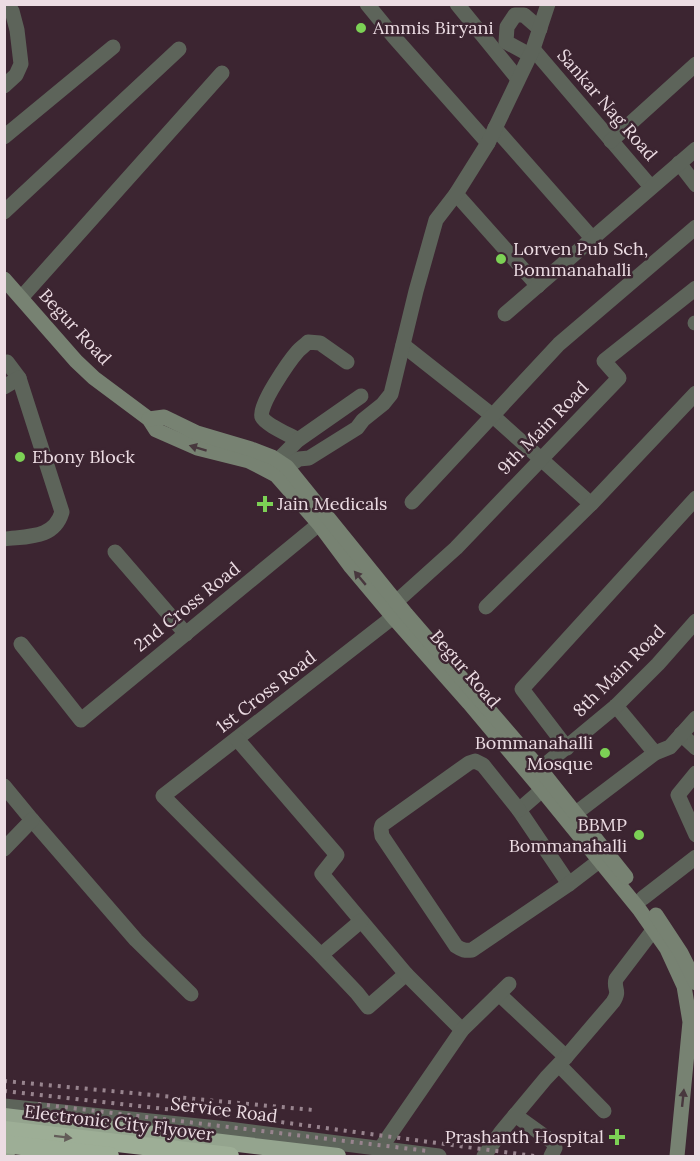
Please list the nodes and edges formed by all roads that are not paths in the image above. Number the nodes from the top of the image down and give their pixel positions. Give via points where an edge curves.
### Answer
1 (7, 4) edge
2 (367, 4) edge
3 (457, 4) edge
4 (548, 4) edge
5 (516, 10) edge
6 (538, 28) junction
7 (113, 47) dead end
8 (179, 49) dead end
9 (530, 52) junction
10 (696, 64) edge
11 (222, 73) dead end
12 (518, 79) junction
13 (4, 86) edge
14 (495, 128) junction
15 (4, 137) edge
16 (611, 141) junction
17 (488, 143) junction
18 (696, 149) edge
19 (679, 163) junction
20 (696, 184) edge
21 (651, 187) junction
22 (456, 194) junction
23 (4, 212) edge
24 (696, 226) edge
25 (592, 238) junction
26 (4, 279) edge
27 (538, 286) junction
28 (696, 288) edge
29 (21, 298) junction
30 (506, 314) dead end
31 (403, 345) junction
32 (7, 362) dead end
33 (347, 362) dead end
34 (19, 378) junction
35 (4, 387) edge
36 (696, 393) edge
37 (361, 396) dead end
38 (493, 416) junction
39 (298, 440) junction
40 (540, 459) junction
41 (285, 465) junction
42 (696, 498) edge
43 (412, 502) dead end
44 (591, 504) junction
45 (319, 524) junction
46 (4, 539) edge
47 (115, 552) dead end
48 (486, 607) dead end
49 (395, 610) junction
50 (696, 621) edge
51 (186, 634) junction
52 (21, 644) dead end
53 (616, 706) junction
54 (696, 718) edge
55 (681, 734) junction
56 (237, 739) junction
57 (567, 748) junction
58 (696, 748) edge
59 (655, 753) junction
60 (540, 769) junction
61 (696, 773) edge
62 (4, 786) edge
63 (542, 790) junction
64 (519, 810) junction
65 (576, 813) junction
66 (32, 820) junction
67 (696, 836) edge
68 (4, 849) edge
69 (696, 857) edge
70 (599, 861) junction
71 (569, 884) junction
72 (642, 898) junction
73 (361, 921) junction
74 (654, 929) junction
75 (321, 955) junction
76 (406, 974) junction
77 (694, 974) edge
78 (191, 994) dead end
79 (462, 1030) junction
80 (562, 1061) junction
81 (4, 1106) edge
82 (604, 1111) dead end
83 (515, 1115) junction
84 (4, 1116) edge
85 (4, 1130) edge
86 (4, 1144) edge
87 (380, 1149) junction
88 (110, 1156) edge
89 (230, 1156) edge
90 (338, 1156) edge
91 (439, 1156) edge
92 (484, 1156) edge
93 (551, 1156) edge
94 (677, 1156) edge

1 - 13 street via 17,30 21,64
2 - 17 street
3 - 12 street
4 - 6 street
5 - 6 street
5 - 9 street, Sankar Nag Road via 507,27 506,42
6 - 9 street
7 - 15 street
8 - 23 street
9 - 12 street
9 - 16 street, Sankar Nag Road
10 - 16 street
11 - 29 street
12 - 14 street
14 - 17 street
14 - 25 street
16 - 21 street, Sankar Nag Road
17 - 22 street
18 - 19 street
19 - 20 street
19 - 21 street
21 - 25 street
22 - 27 street
22 - 31 street via 436,220
24 - 38 street via 559,344
25 - 27 street
26 - 29 main road, Begur Road
27 - 30 street
28 - 40 street, 9th Main Road via 604,361 619,378
29 - 41 main road, Begur Road via 76,361 149,419 164,417 197,434 272,456
31 - 38 street
31 - 41 street via 391,394 383,404 357,429 309,458
32 - 34 street
33 - 39 street via 320,343 309,342 298,351 267,397 262,416
34 - 35 street
34 - 46 street via 62,512 55,526 43,534
36 - 44 street
37 - 39 street
38 - 40 street
38 - 43 street
39 - 41 street
40 - 44 street
40 - 49 street, 9th Main Road
41 - 45 main road, Begur Road
41 - 49 main road, Begur Road
42 - 57 street via 522,689
44 - 48 street
49 -> 45 main road, Begur Road via 351,567
45 - 51 street, 2nd Cross Road
47 - 51 street
49 - 56 street, 1st Cross Road
49 - 60 main road, Begur Road
49 - 63 main road, Begur Road
50 - 53 street, 8th Main Road
51 - 52 street, 2nd Cross Road via 81,720
53 - 57 street, 8th Main Road
53 - 59 street
54 - 55 street
55 - 58 street
55 - 59 street via 670,747
56 - 73 street via 337,855 322,874
56 - 75 street, 1st Cross Road via 163,796
57 - 60 street, 8th Main Road
59 - 65 street
60 - 65 main road, Begur Road
61 - 67 street via 678,795
62 - 66 street
63 - 64 street
63 - 70 main road, Begur Road
64 - 71 street
64 - 71 street via 483,765 475,761 382,825 382,836 461,950 472,950
65 - 72 main road, Begur Road
66 - 68 street
66 - 78 street via 136,940
69 - 72 street
70 - 71 street
70 - 74 main road, Begur Road
72 - 77 main road, Begur Road
73 - 75 street
73 - 76 street
74 - 80 street via 615,979 617,994 612,1002
94 -> 74 main road, Begur Road via 690,1022 684,986
75 - 76 street via 368,1007
76 - 79 street
79 - 80 street via 504,989
79 - 87 street
80 - 82 street
80 - 83 street
81 - 87 street, Service Road
83 - 92 street
83 - 93 street via 554,1143
84 - 90 highway
85 -> 89 highway, Electronic City Flyover
86 - 88 highway, Electronic City Flyover
87 - 91 street, Service Road

